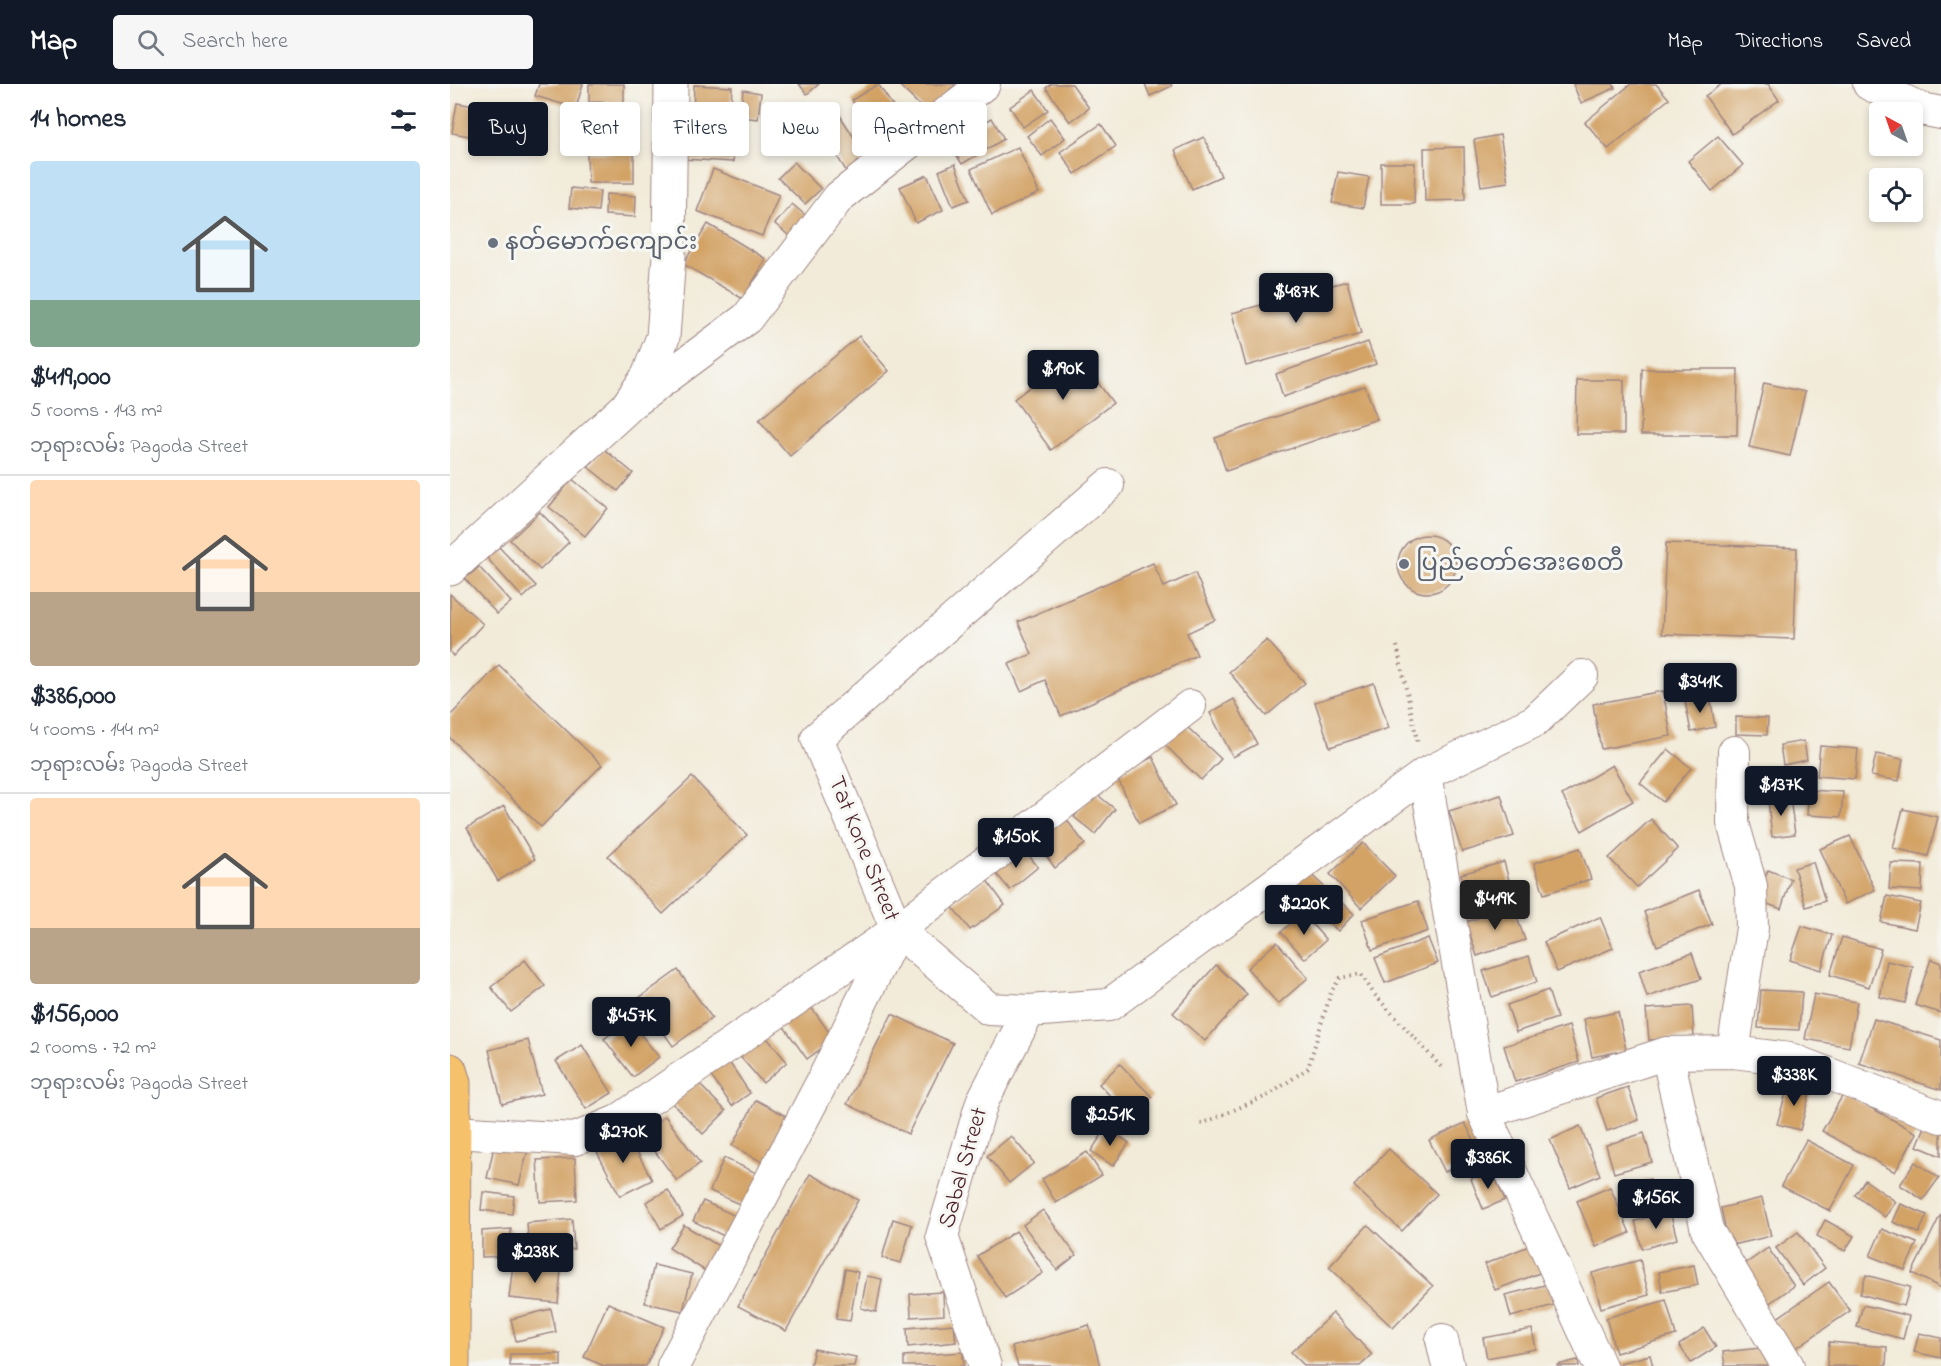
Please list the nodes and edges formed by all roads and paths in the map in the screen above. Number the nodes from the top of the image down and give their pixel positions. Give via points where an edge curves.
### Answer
1 (671, 84) edge
2 (984, 84) edge
3 (1869, 84) edge
4 (1930, 102) edge
5 (626, 408) junction
6 (1108, 485) dead end
7 (450, 569) edge
8 (1397, 646) dead end
9 (1582, 676) dead end
10 (1190, 706) dead end
11 (1734, 752) dead end
12 (1425, 774) junction
13 (897, 930) junction
14 (1029, 1011) junction
15 (1733, 1052) junction
16 (1668, 1053) junction
17 (450, 1070) edge
18 (1445, 1071) dead end
19 (1484, 1113) junction
20 (1941, 1117) edge
21 (1201, 1124) dead end
22 (453, 1132) junction
23 (453, 1366) edge
24 (673, 1366) edge
25 (985, 1366) edge
26 (1600, 1366) edge
27 (1788, 1366) edge

1 - 5 street via 669,256 663,337 648,376
2 - 5 street via 839,197 747,318
3 - 4 street
5 - 7 street
6 - 13 street, Tat Kone Street via 817,738
8 - 12 path
9 - 12 street via 1535,721
10 - 13 street
11 - 15 street via 1733,822 1751,886 1752,928
12 - 14 street via 1109,1005
12 - 19 street
13 - 14 street via 989,1009
13 - 22 street via 618,1120 575,1139
13 - 24 street, Tat Kone Street
14 - 25 street, Sabal Street via 982,1102 942,1236
15 - 16 street
15 - 20 street via 1790,1059
16 - 19 street
16 - 27 street via 1707,1230
17 - 22 highway via 454,1083
18 - 21 path via 1374,994 1361,974 1340,978 1331,992 1308,1068 1269,1095
19 - 26 street
22 - 23 highway

